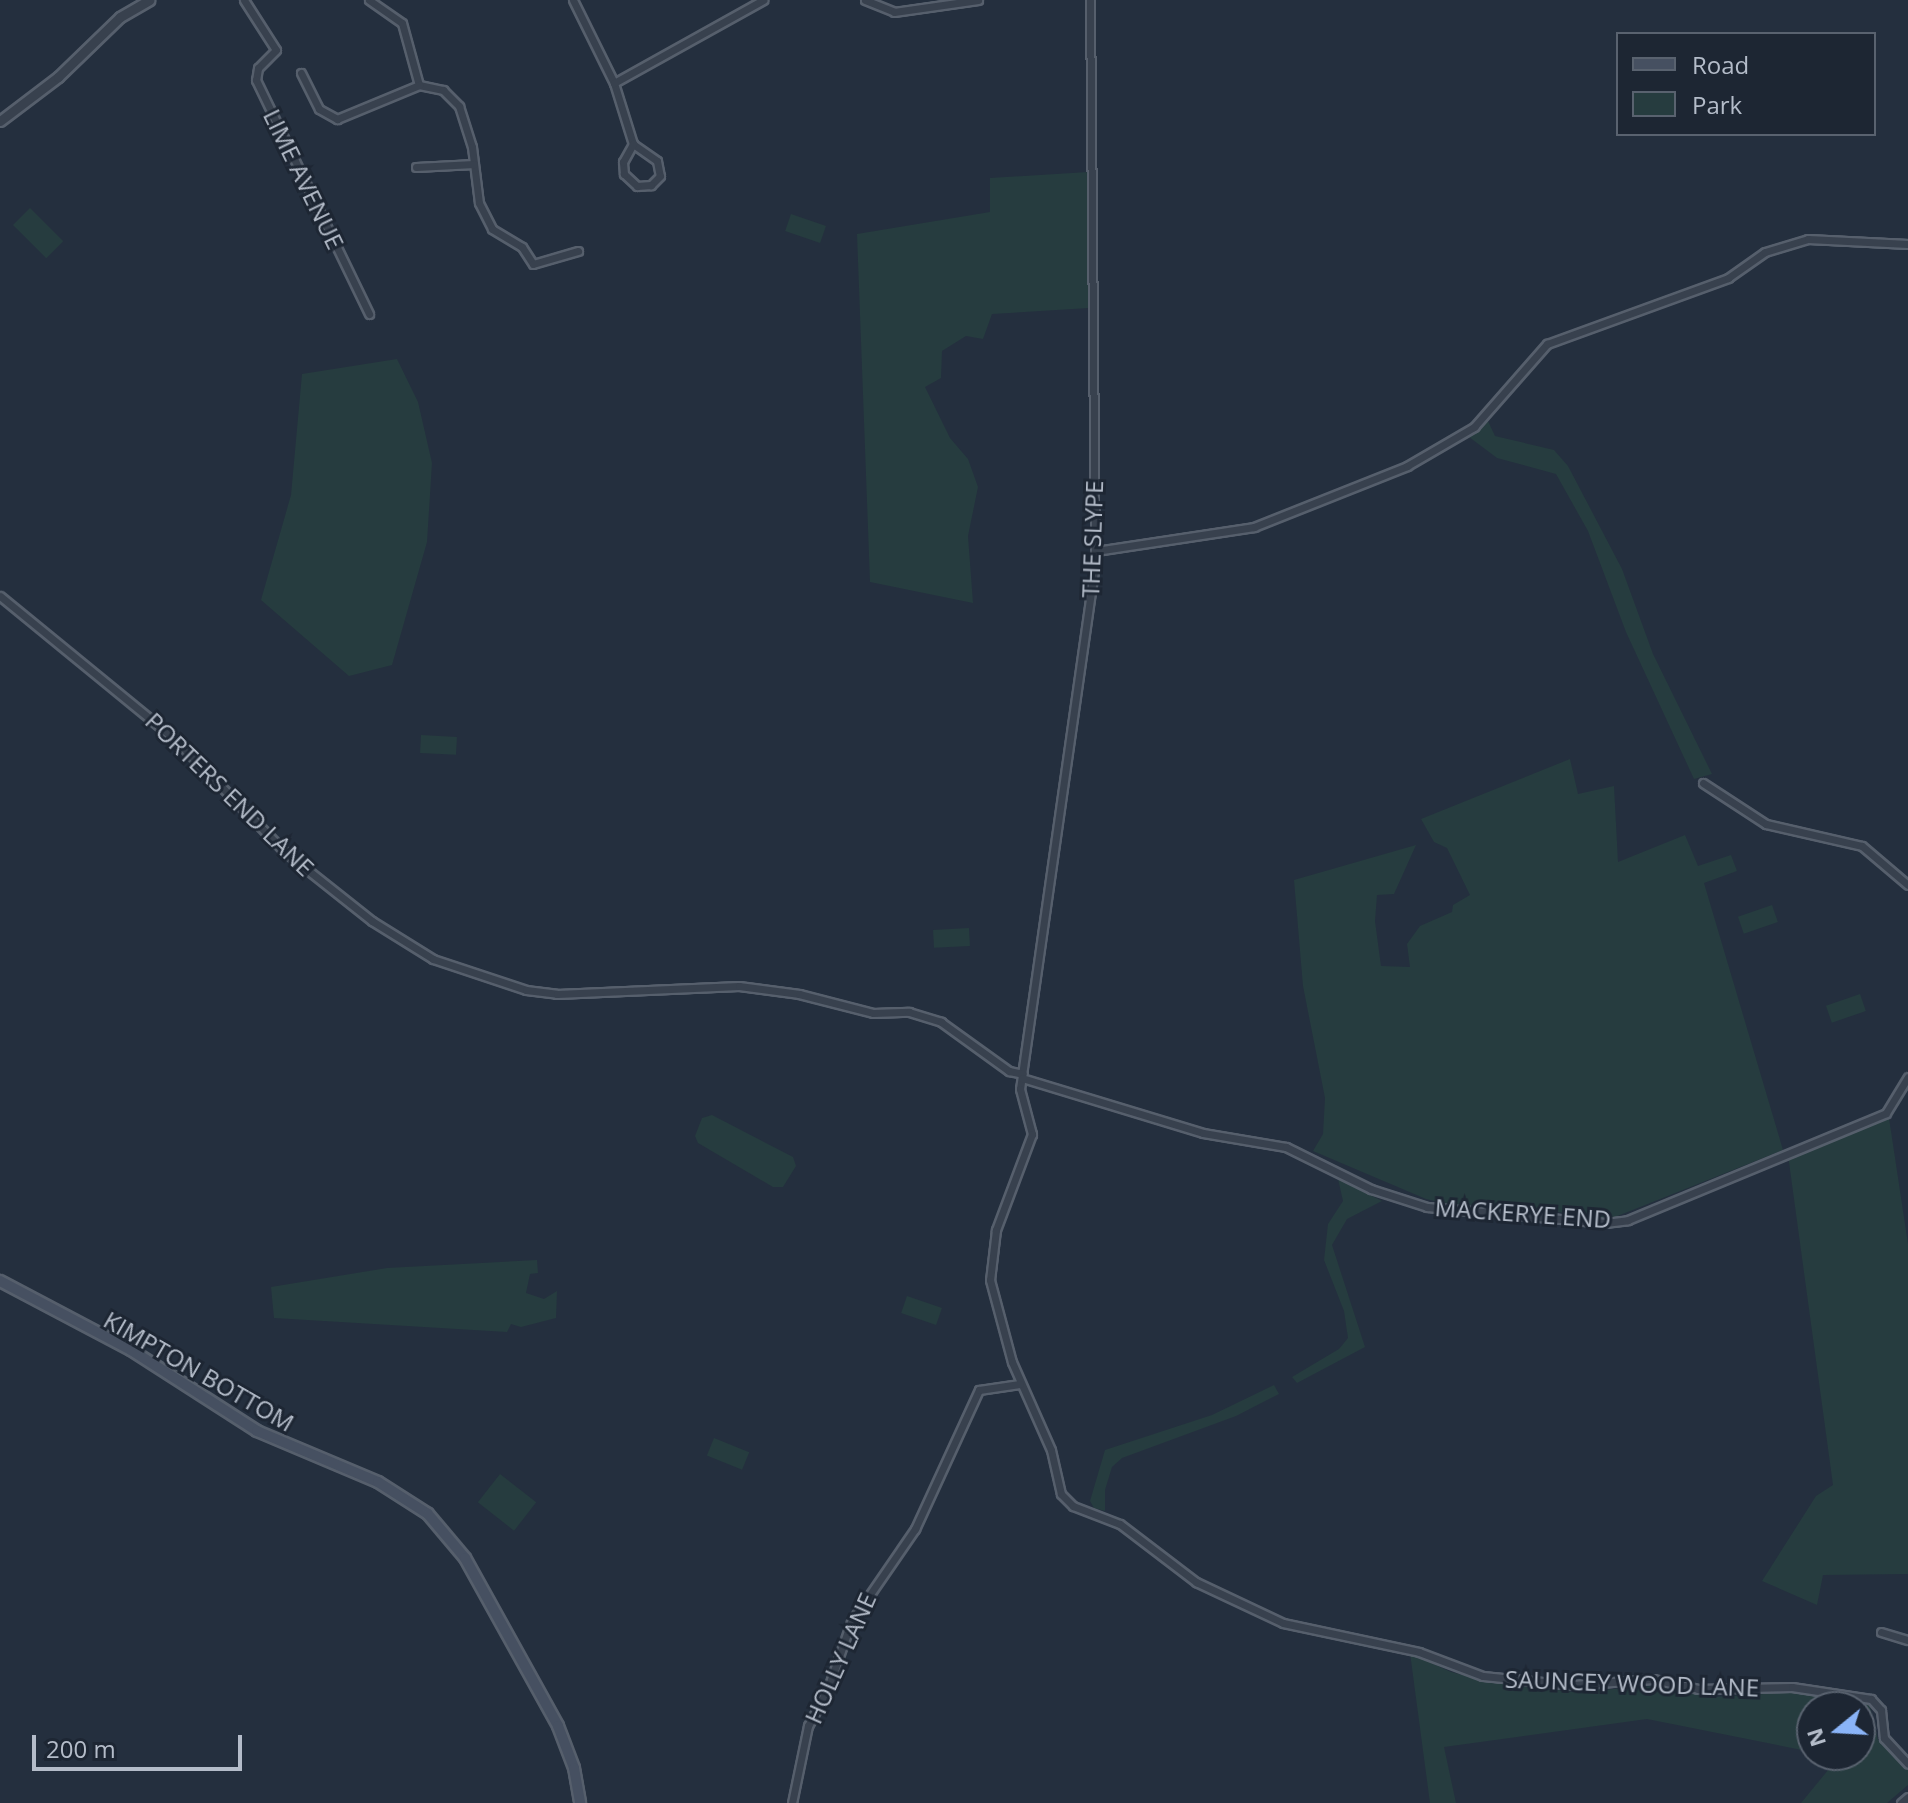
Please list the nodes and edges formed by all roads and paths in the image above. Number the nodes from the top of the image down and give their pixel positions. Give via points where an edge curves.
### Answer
1 (149, 0) edge
2 (244, 0) edge
3 (369, 0) edge
4 (573, 0) edge
5 (763, 0) edge
6 (865, 0) edge
7 (978, 0) edge
8 (1090, 0) edge
9 (301, 73) dead end
10 (614, 83) junction
11 (419, 85) junction
12 (0, 121) edge
13 (633, 144) junction
14 (474, 164) junction
15 (416, 167) dead end
16 (1908, 244) edge
17 (578, 251) dead end
18 (369, 314) dead end
19 (1096, 551) junction
20 (0, 596) edge
21 (1703, 783) dead end
22 (1908, 885) edge
23 (1009, 1071) junction
24 (1023, 1076) junction
25 (1908, 1077) edge
26 (1020, 1093) junction
27 (0, 1281) edge
28 (1020, 1384) junction
29 (1881, 1632) dead end
30 (1908, 1640) edge
31 (1908, 1764) edge
32 (1908, 1797) edge
33 (580, 1803) edge
34 (792, 1803) edge
35 (1901, 1803) edge

1 - 12 street via 120,17 58,77
2 - 18 street, LIME AVENUE via 276,50 258,68 256,80
3 - 11 street via 402,23
4 - 10 street
5 - 10 street
6 - 7 street via 894,12
8 - 19 street, THE SLYPE
9 - 11 street via 319,109 337,119
10 - 13 street
11 - 14 street via 443,90 459,106
13 - 13 street via 657,161 660,176 651,185 637,186 624,174 623,162
14 - 15 street
14 - 17 street via 487,221 522,247 533,264
16 - 19 street via 1808,239 1765,252 1728,278 1547,344 1474,427 1407,466 1254,527
19 - 24 street, THE SLYPE
20 - 23 street, PORTERS END LANE via 167,732 285,852 372,921 433,959 496,981 557,994 739,986 799,994 873,1013 909,1012 941,1022
21 - 22 street via 1766,824 1862,846
23 - 24 street, PORTERS END LANE
23 - 26 street, SAUNCEY WOOD LANE
24 - 25 street, MACKERYE END via 1203,1133 1286,1147 1371,1189 1427,1207 1605,1223 1628,1220 1886,1113
24 - 26 street, SAUNCEY WOOD LANE
26 - 28 street, SAUNCEY WOOD LANE via 1032,1134 996,1230 990,1280
27 - 33 main road, KIMPTON BOTTOM via 131,1350 257,1431 378,1482 428,1514 465,1558 558,1726
28 - 31 street, SAUNCEY WOOD LANE via 1051,1450 1065,1500 1120,1524 1196,1582 1233,1602 1283,1623 1419,1652 1483,1676 1573,1685 1653,1679 1698,1689 1792,1687 1871,1699 1881,1710 1884,1738
28 - 34 street, HOLLY LANE via 979,1390 915,1529 851,1622 825,1697 808,1726
29 - 30 street
32 - 35 street

